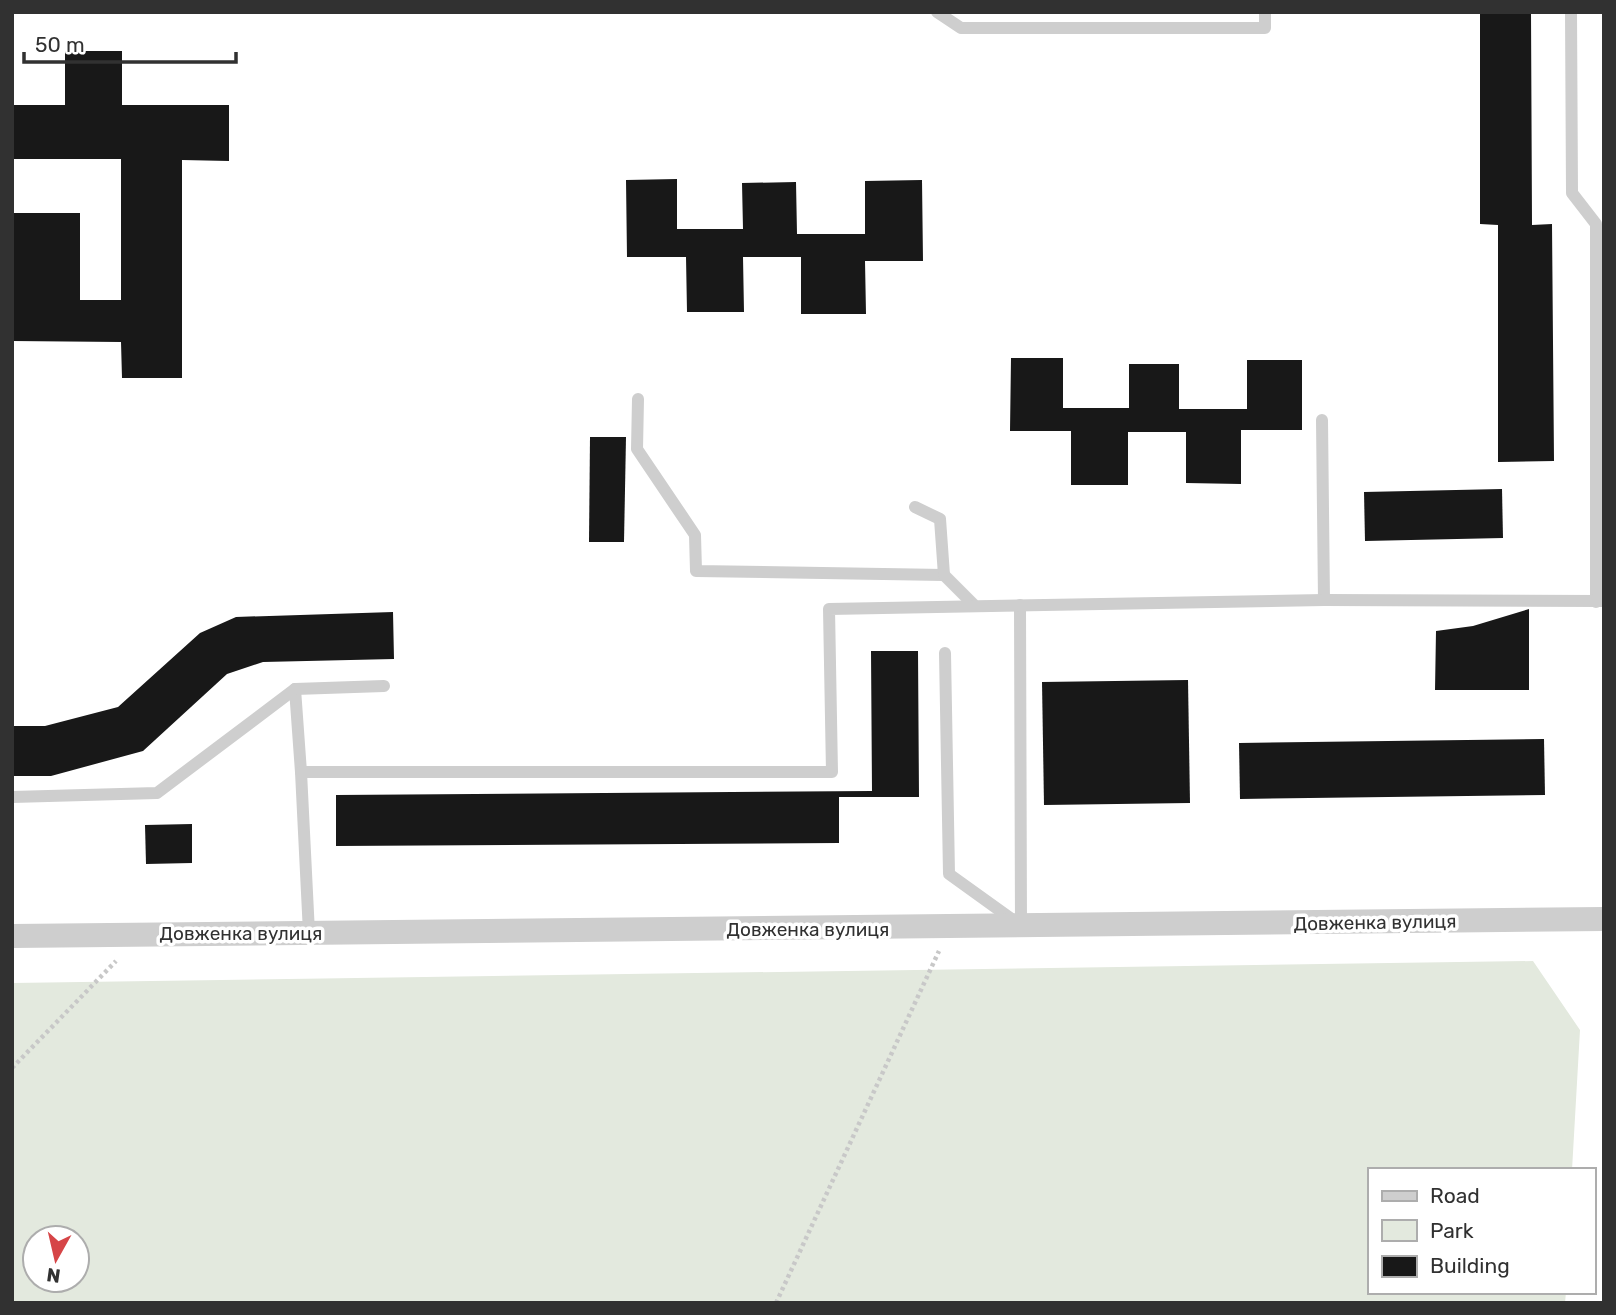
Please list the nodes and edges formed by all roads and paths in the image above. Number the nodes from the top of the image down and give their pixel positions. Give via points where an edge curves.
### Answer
1 (937, 12) edge
2 (1265, 12) edge
3 (1571, 12) edge
4 (638, 399) dead end
5 (1322, 420) dead end
6 (915, 507) dead end
7 (944, 575) junction
8 (1324, 600) junction
9 (1600, 602) edge
10 (973, 604) junction
11 (1020, 604) junction
12 (945, 653) dead end
13 (384, 686) dead end
14 (295, 689) junction
15 (301, 772) junction
16 (12, 797) edge
17 (1604, 919) edge
18 (1021, 926) junction
19 (951, 928) junction
20 (309, 933) junction
21 (12, 936) edge
22 (118, 959) dead end
23 (12, 1069) edge
24 (776, 1303) edge

1 - 2 lane via 961,28 1265,29
3 - 9 lane via 1572,193 1596,224
4 - 7 lane via 636,449 695,536 696,571
5 - 8 lane
6 - 7 lane via 940,519
7 - 10 lane
8 - 9 lane
8 - 11 lane
10 - 11 lane
10 - 15 lane via 829,609 832,772
11 - 18 lane
12 - 18 lane via 949,874
13 - 14 lane
14 - 15 lane
14 - 16 lane via 157,793
15 - 20 lane
17 - 18 street, Довженка вулиця
18 - 19 street, Довженка вулиця
19 - 20 street, Довженка вулиця
19 - 24 path
20 - 21 street, Довженка вулиця
22 - 23 path

